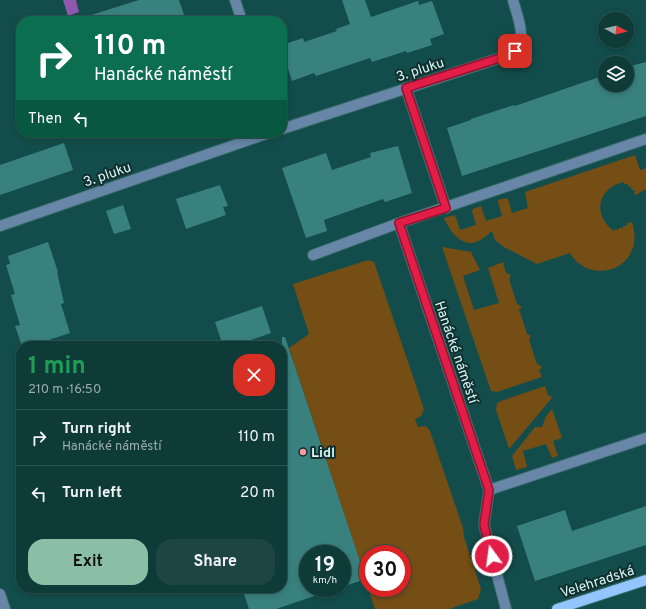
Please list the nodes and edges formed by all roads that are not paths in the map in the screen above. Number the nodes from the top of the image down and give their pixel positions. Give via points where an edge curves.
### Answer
1 (235, 0) edge
2 (513, 0) edge
3 (240, 16) edge
4 (406, 88) junction
5 (287, 127) edge
6 (255, 138) edge
7 (646, 139) edge
8 (446, 208) junction
9 (399, 223) junction
10 (0, 226) edge
11 (313, 255) dead end
12 (646, 438) edge
13 (489, 490) junction
14 (646, 580) edge
15 (0, 594) edge
16 (5, 609) edge
17 (506, 609) edge
18 (557, 609) edge

1 - 3 street
2 - 4 street, 3. pluku via 522,38 515,51
4 - 5 street, 3. pluku
4 - 8 street
6 - 10 street, 3. pluku
7 - 8 street
8 - 9 street
9 - 11 street
9 - 13 street, Hanácké náměstí
12 - 13 street
13 - 17 street, Hanácké náměstí via 484,525
14 - 18 main road, Velehradská
15 - 16 street

